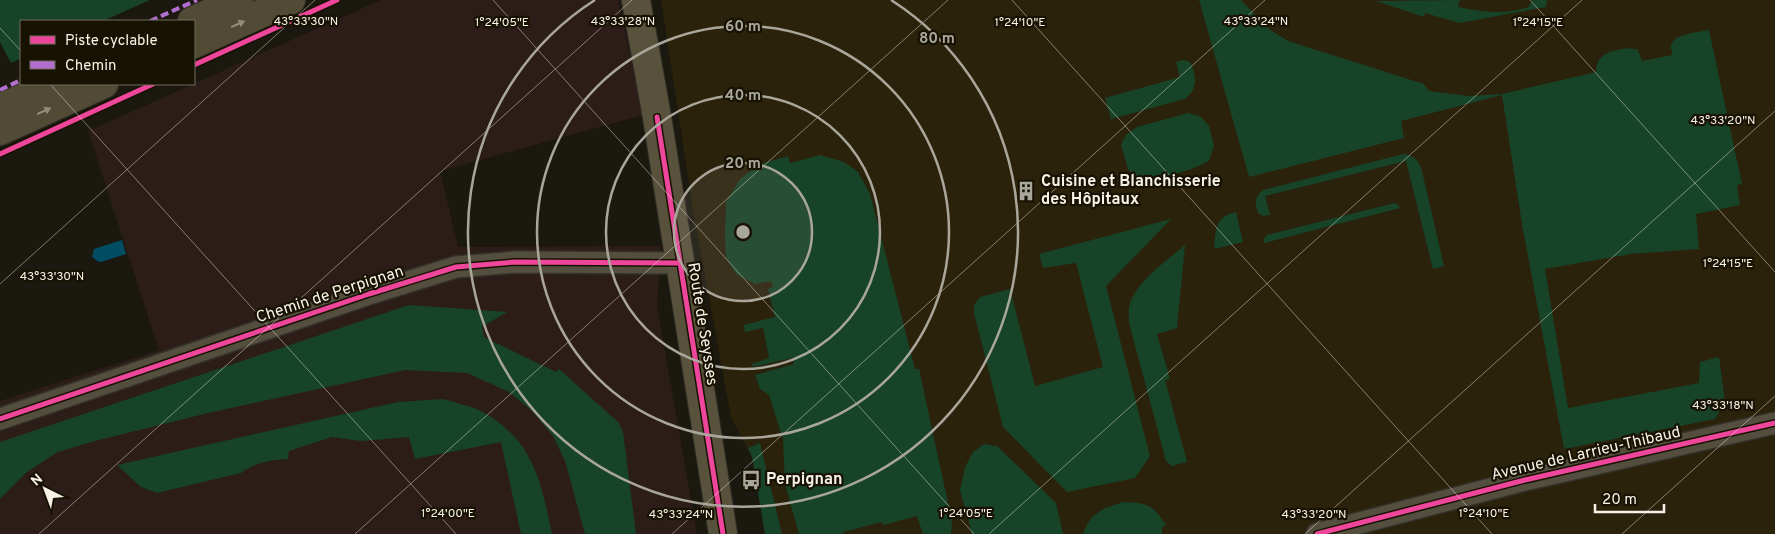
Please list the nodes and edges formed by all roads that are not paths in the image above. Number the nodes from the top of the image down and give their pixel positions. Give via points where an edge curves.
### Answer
1 (239, 0) edge
2 (291, 0) edge
3 (636, 0) edge
4 (194, 20) edge
5 (195, 44) edge
6 (52, 85) edge
7 (102, 85) edge
8 (0, 108) edge
9 (0, 131) edge
10 (679, 263) junction
11 (0, 419) edge
12 (1775, 423) edge
13 (723, 534) edge
14 (1317, 534) edge

1 - 4 main road
5 -> 2 main road
3 - 10 main road, Route de Seysses
6 - 8 main road
9 -> 7 main road
10 - 11 street, Chemin de Perpignan via 515,262 456,267
10 - 13 main road, Route de Seysses
12 - 14 street, Avenue de Larrieu-Thibaud via 1525,480

